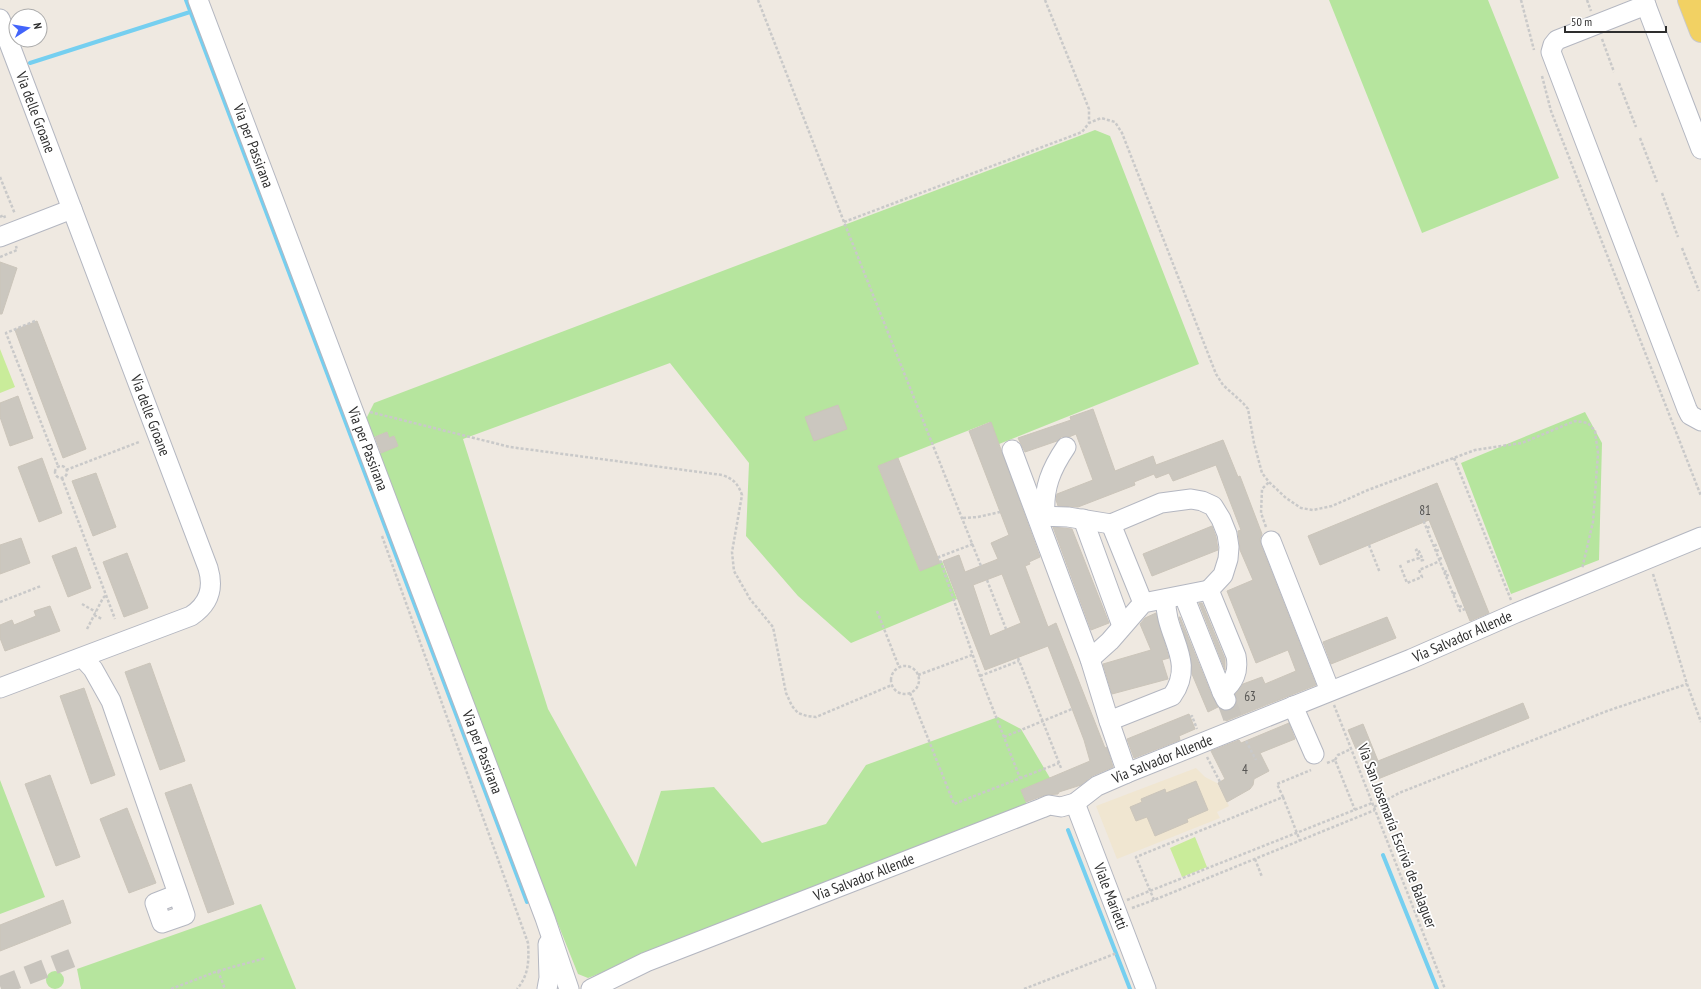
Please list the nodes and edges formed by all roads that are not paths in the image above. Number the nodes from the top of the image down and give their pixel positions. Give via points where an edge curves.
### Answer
1 (198, 0) edge
2 (1678, 0) edge
3 (1689, 0) edge
4 (1644, 3) edge
5 (0, 19) edge
6 (1701, 31) edge
7 (1701, 37) edge
8 (1701, 149) edge
9 (72, 209) junction
10 (0, 237) edge
11 (1701, 421) edge
12 (1066, 447) dead end
13 (1012, 450) dead end
14 (1041, 516) junction
15 (1082, 519) junction
16 (1112, 524) junction
17 (1701, 537) edge
18 (1271, 541) road end
19 (1209, 590) junction
20 (1175, 598) junction
21 (1143, 603) junction
22 (1122, 626) junction
23 (82, 658) junction
24 (1090, 659) junction
25 (0, 688) edge
26 (1329, 692) junction
27 (1293, 706) junction
28 (1109, 721) junction
29 (1316, 763) road end
30 (1128, 773) junction
31 (1075, 803) junction
32 (178, 894) dead end
33 (537, 897) junction
34 (624, 973) junction
35 (547, 989) edge
36 (569, 989) edge
37 (591, 989) edge
38 (609, 989) edge
39 (1146, 989) edge

1 - 33 street, Via per Passirana
2 - 7 street
3 - 6 main road
4 - 8 street
4 - 11 street via 1557,40 1551,52 1687,409 1690,415
5 - 9 street, Via delle Groane
9 - 10 street
9 - 23 street, Via delle Groane via 206,561 211,582 209,597 191,616
12 - 14 street via 1054,464
13 - 14 street
14 - 15 street
14 - 24 street
15 - 16 street
15 - 22 street
16 - 19 street via 1161,502 1191,500 1213,506 1228,534 1229,546 1228,560 1222,576
16 - 21 street
17 - 26 street, Via Salvador Allende
18 - 26 street
19 - 20 street
19 - 20 street via 1236,656 1236,674 1224,696
20 - 21 street
20 - 28 street via 1167,616 1181,664 1182,672 1178,687 1172,696
21 - 22 street
22 - 24 street
23 - 25 street, Via delle Groane
23 - 32 street via 93,669 111,701
24 - 28 street
26 - 27 street, Via Salvador Allende
27 - 29 street
27 - 30 street, Via Salvador Allende
28 - 30 street
30 - 31 street, Via Salvador Allende via 1097,786
31 - 34 street, Via Salvador Allende via 1061,807 1049,805 646,962
31 - 39 street, Viale Marietti
33 - 35 street, Via per Passirana via 549,950
33 - 36 street, Via per Passirana
34 - 37 street, Via Salvador Allende
34 - 38 street, Via Salvador Allende

